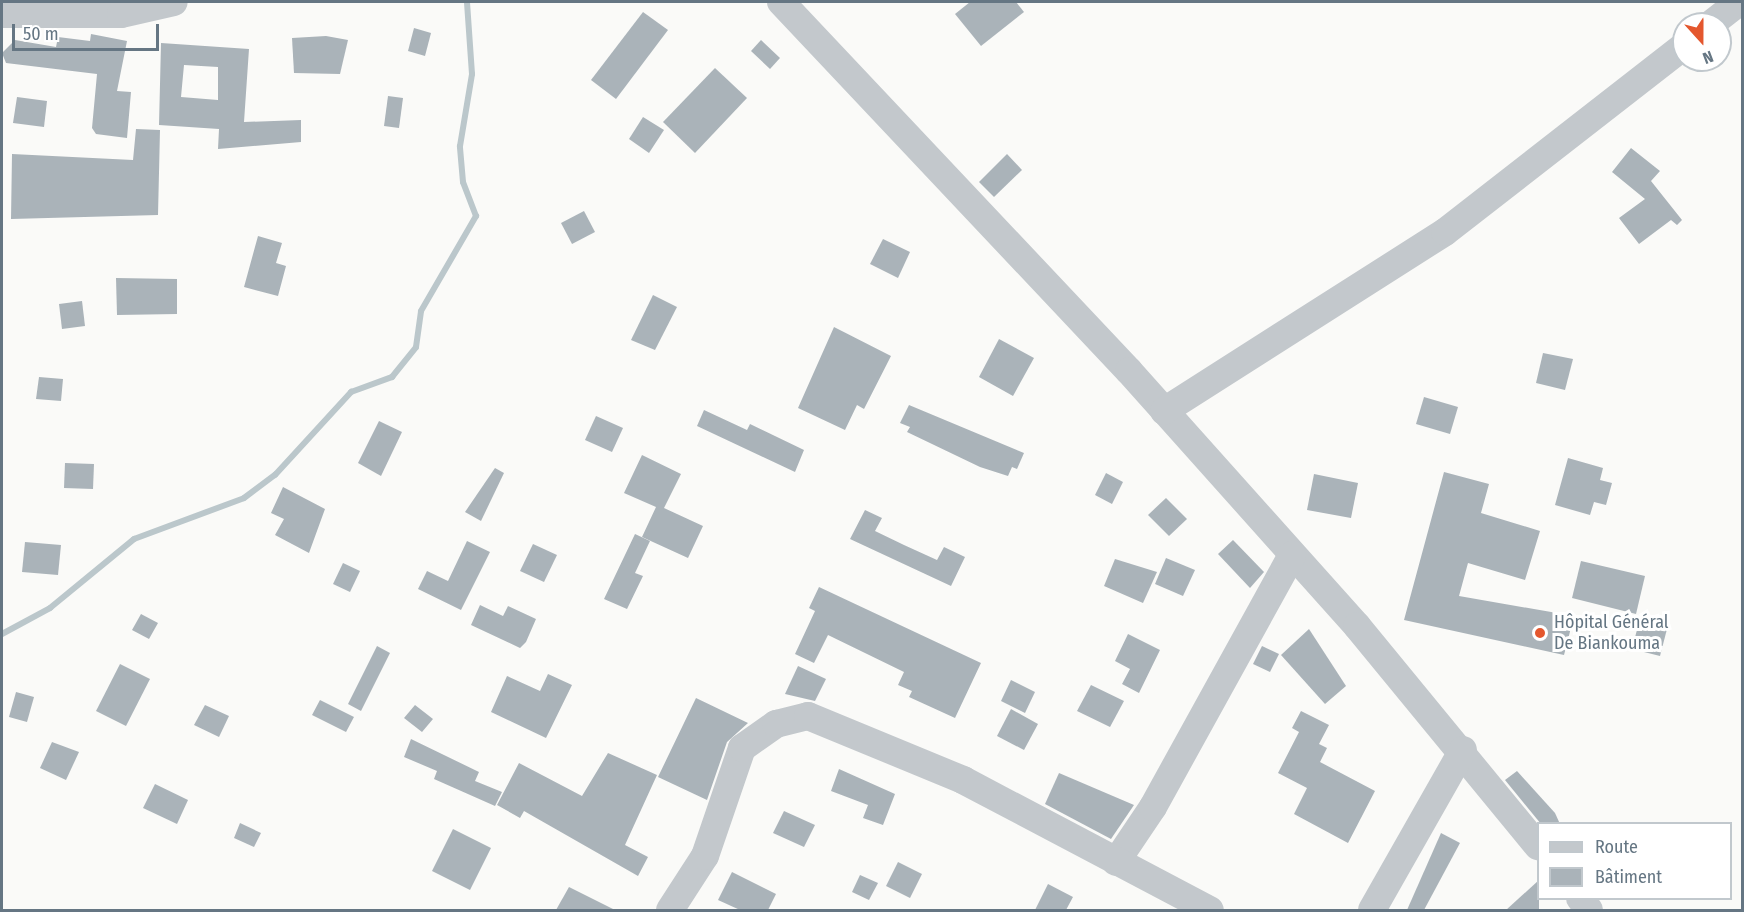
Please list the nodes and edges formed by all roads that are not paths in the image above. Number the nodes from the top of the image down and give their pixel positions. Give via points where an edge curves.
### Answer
1 (174, 2) edge
2 (781, 2) edge
3 (1739, 2) edge
4 (1726, 12) edge
5 (2, 14) edge
6 (1672, 55) edge
7 (1164, 411) junction
8 (1292, 555) junction
9 (1463, 750) junction
10 (1537, 843) edge
11 (1116, 862) junction
12 (670, 910) edge
13 (1210, 910) edge
14 (1372, 910) edge

1 - 5 street via 121,14
2 - 7 street
3 - 4 street
6 - 7 street via 1445,232
7 - 8 street
8 - 9 street
8 - 11 street via 1153,807
9 - 10 street
9 - 14 street
11 - 12 street via 963,780 808,716 776,724 742,748 705,856
11 - 13 street

